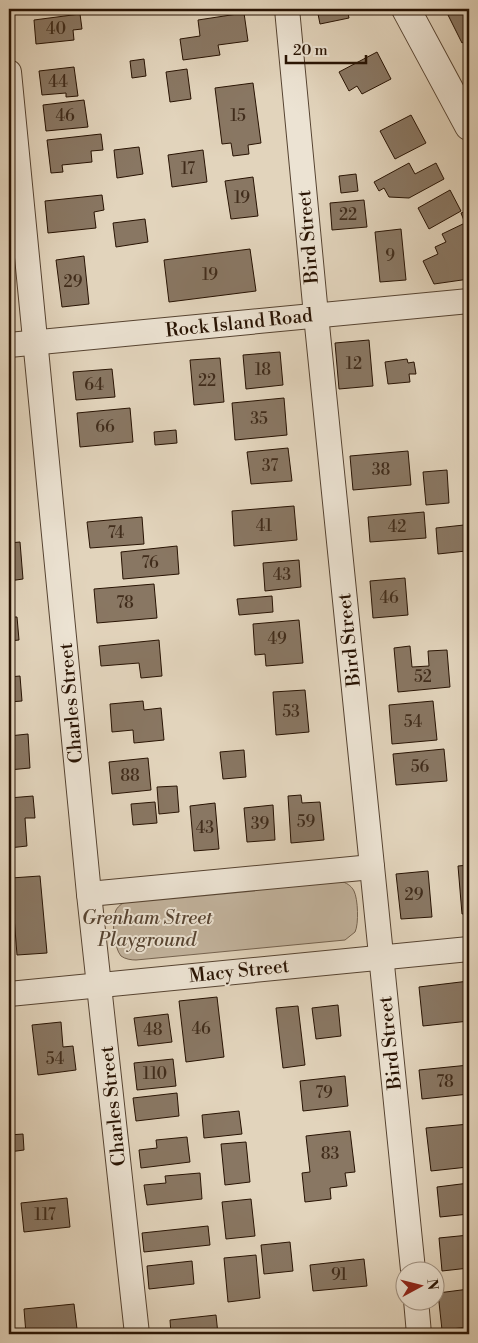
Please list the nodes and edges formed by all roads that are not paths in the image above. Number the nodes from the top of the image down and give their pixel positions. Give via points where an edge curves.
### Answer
1 (287, 9) edge
2 (406, 9) edge
3 (9, 72) edge
4 (469, 126) edge
5 (469, 301) edge
6 (316, 315) junction
7 (36, 342) junction
8 (9, 345) edge
9 (372, 867) junction
10 (89, 894) junction
11 (469, 949) edge
12 (381, 957) junction
13 (100, 985) junction
14 (9, 994) edge
15 (412, 1260) edge
16 (417, 1310) edge
17 (137, 1334) edge
18 (419, 1334) edge

1 - 6 street, Bird Street
2 - 4 street
3 - 7 street, Charles Street
5 - 6 street, Rock Island Road
6 - 7 street, Rock Island Road
6 - 9 street, Bird Street
7 - 8 street, Rock Island Road
7 - 10 street, Charles Street
9 - 10 street
9 - 12 street, Bird Street
10 - 13 street, Charles Street
11 - 12 street, Macy Street
12 - 13 street, Macy Street
12 - 15 street, Bird Street
13 - 14 street, Macy Street
13 - 17 street, Charles Street
16 - 18 street

